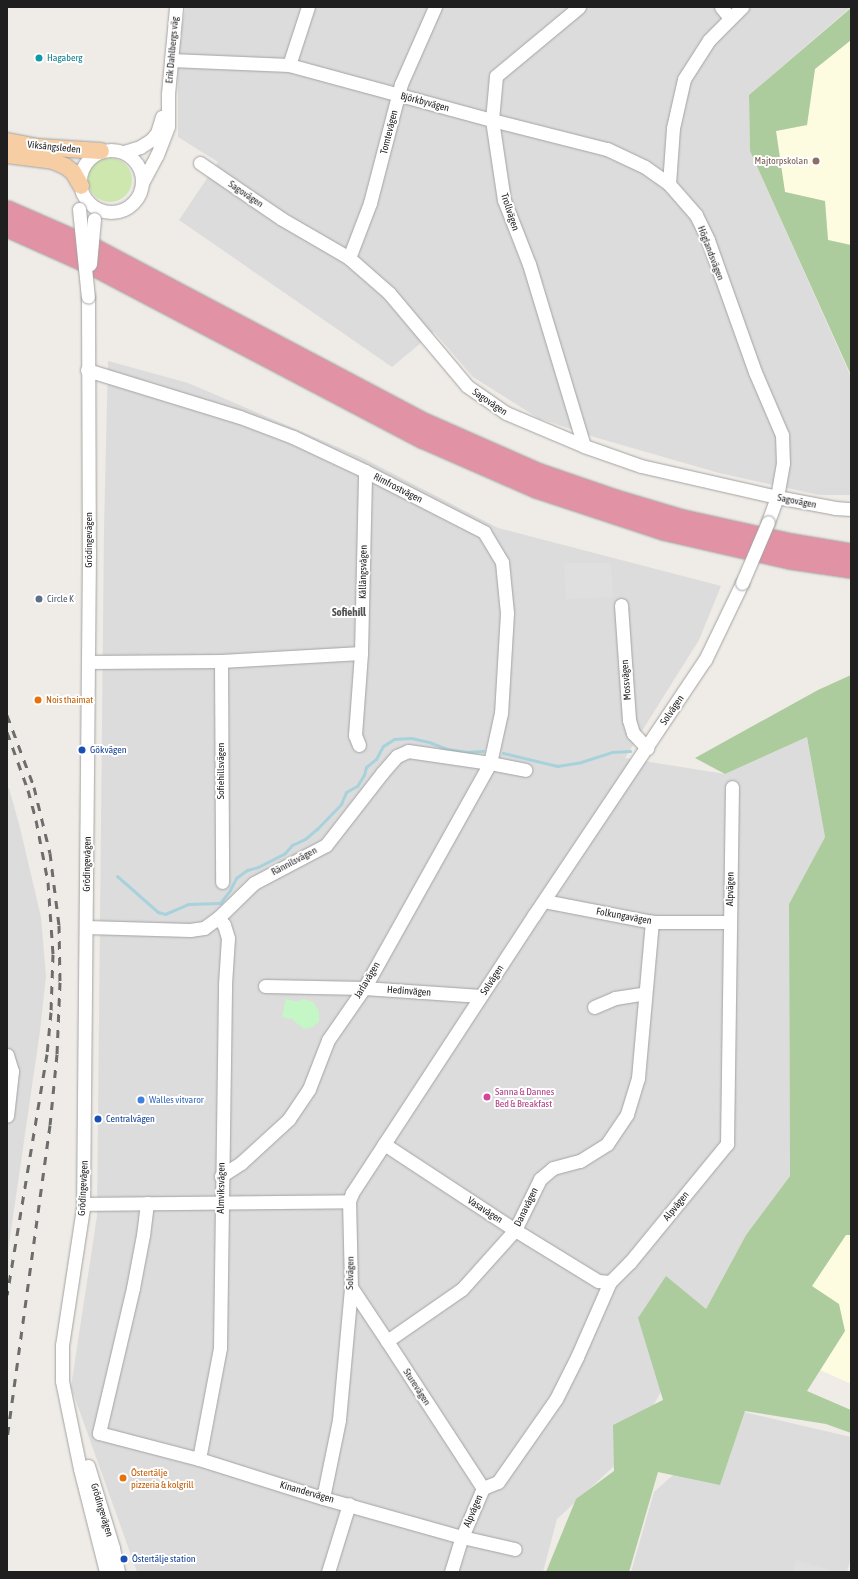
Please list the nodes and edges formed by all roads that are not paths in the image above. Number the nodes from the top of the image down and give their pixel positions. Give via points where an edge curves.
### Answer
1 (176, 7) edge
2 (308, 7) edge
3 (435, 7) edge
4 (579, 7) edge
5 (721, 7) edge
6 (742, 7) edge
7 (730, 18) junction
8 (170, 60) junction
9 (289, 65) junction
10 (168, 94) junction
11 (398, 95) junction
12 (492, 120) junction
13 (7, 141) edge
14 (101, 151) junction
15 (124, 152) junction
16 (7, 155) edge
17 (200, 163) dead end
18 (142, 183) junction
19 (669, 184) junction
20 (81, 189) junction
21 (7, 210) edge
22 (106, 211) junction
23 (7, 227) edge
24 (349, 258) junction
25 (88, 297) junction
26 (87, 370) junction
27 (584, 446) junction
28 (366, 471) junction
29 (777, 497) junction
30 (851, 509) edge
31 (851, 553) edge
32 (851, 568) edge
33 (621, 605) dead end
34 (361, 653) junction
35 (221, 661) junction
36 (88, 662) junction
37 (359, 745) dead end
38 (647, 748) junction
39 (490, 763) junction
40 (525, 770) dead end
41 (732, 787) dead end
42 (222, 882) dead end
43 (544, 901) junction
44 (218, 918) junction
45 (652, 922) junction
46 (730, 922) junction
47 (86, 927) junction
48 (265, 986) dead end
49 (364, 988) junction
50 (645, 993) junction
51 (481, 996) junction
52 (594, 1007) dead end
53 (7, 1055) edge
54 (7, 1116) edge
55 (384, 1144) junction
56 (221, 1176) junction
57 (349, 1201) junction
58 (221, 1202) junction
59 (147, 1203) junction
60 (84, 1204) junction
61 (515, 1230) junction
62 (610, 1282) junction
63 (350, 1287) junction
64 (388, 1341) junction
65 (72, 1428) junction
66 (199, 1460) junction
67 (483, 1488) junction
68 (323, 1498) junction
69 (349, 1504) junction
70 (462, 1537) junction
71 (514, 1549) dead end
72 (106, 1572) edge
73 (118, 1572) edge
74 (328, 1572) edge
75 (451, 1572) edge

1 - 8 street, Erik Dahlbergs väg
2 - 9 street
3 - 11 street, Tomtevägen
4 - 12 street, Trollvägen via 496,76
5 - 7 street
6 - 7 street
7 - 19 street via 709,40 684,79 673,128
8 - 9 street, Björkbyvägen
8 - 10 street, Erik Dahlbergs väg
9 - 11 street, Björkbyvägen
10 - 15 street, Erik Dahlbergs väg via 157,133 140,147
10 - 18 street, Erik Dahlbergs väg via 168,126 157,155
11 - 12 street, Björkbyvägen
11 - 24 street, Tomtevägen via 370,203
12 - 19 street, Björkbyvägen via 607,149 645,167
12 - 27 street, Trollvägen via 504,200 529,264
13 - 14 main road, Viksängsleden via 38,147
14 - 15 street
14 - 20 street, Grödingevägen via 86,162 81,173
15 - 18 street via 135,161 140,170
16 - 20 main road, Viksängsleden via 53,160 73,172
17 - 24 street, Sagovägen via 282,219
18 - 22 street, Grödingevägen via 140,193 131,205 122,210
19 - 29 street, Höglandsvägen via 696,215 708,240 755,372 782,434 783,463
20 - 22 street via 92,204
20 - 25 street, Grödingevägen, bridge via 79,209
21 - 31 highway via 94,248 425,423 539,473 682,519 790,543
22 - 25 street, Grödingevägen, bridge via 94,220
23 - 32 highway via 92,265 422,438 536,488 663,530 790,559
24 - 27 street, Sagovägen via 389,293 466,386 506,414
25 - 26 street, Grödingevägen
26 - 28 street, Rimfrostvägen via 240,417 293,437
26 - 36 street, Grödingevägen
27 - 29 street, Sagovägen via 641,466
28 - 34 street, Källängsvägen
28 - 39 street, Rimfrostvägen via 484,532 502,562 508,613 501,713
29 - 30 street, Sagovägen
29 - 38 street, Solvägen, bridge via 742,583 705,660
33 - 38 street, Mossvägen via 629,720 633,733
34 - 35 street
34 - 37 street, Källängsvägen via 356,735
35 - 36 street
35 - 42 street, Sofiehillsvägen
36 - 47 street, Grödingevägen
38 - 43 street, Solvägen
39 - 40 street, Rännilsvägen
39 - 44 street, Rännilsvägen via 408,751 397,756 326,845 254,883
39 - 49 street, Jarlavägen
41 - 46 street, Alpvägen
43 - 45 street, Folkungavägen
43 - 51 street, Solvägen
44 - 47 street, Rännilsvägen via 198,930
44 - 56 street, Almviksvägen via 224,925 228,938 224,984
45 - 46 street, Folkungavägen
45 - 50 street, Danavägen
46 - 62 street, Alpvägen via 727,1144 630,1262
47 - 60 street, Grödingevägen
48 - 49 street, Hedinvägen
49 - 51 street, Hedinvägen
49 - 56 street, Jarlavägen via 328,1040 310,1089 289,1119 241,1163
50 - 52 street via 615,998
50 - 61 street, Danavägen via 638,1078 627,1114 607,1144 580,1161 553,1168 540,1179
51 - 55 street, Solvägen
53 - 54 street via 12,1071
55 - 57 street, Solvägen
55 - 61 street, Vasavägen
56 - 58 street, Almviksvägen
57 - 58 street
57 - 63 street, Solvägen
58 - 59 street
58 - 66 street, Almviksvägen via 220,1348
59 - 60 street
59 - 66 street, Kinandervägen via 133,1288 99,1433
60 - 65 street, Grödingevägen via 62,1345 62,1381
61 - 62 street, Vasavägen via 598,1281
61 - 64 street, Danavägen via 462,1289
62 - 67 street, Alpvägen via 556,1399 498,1482
63 - 64 street, Sturevägen
63 - 68 street, Solvägen via 340,1420
64 - 67 street, Sturevägen
65 - 72 street, Grödingevägen
65 - 73 street, Grödingevägen via 90,1471
66 - 68 street, Kinandervägen
67 - 70 street, Alpvägen
68 - 69 street, Kinandervägen
69 - 70 street, Kinandervägen
69 - 74 street
70 - 71 street, Kinandervägen
70 - 75 street, Alpvägen

